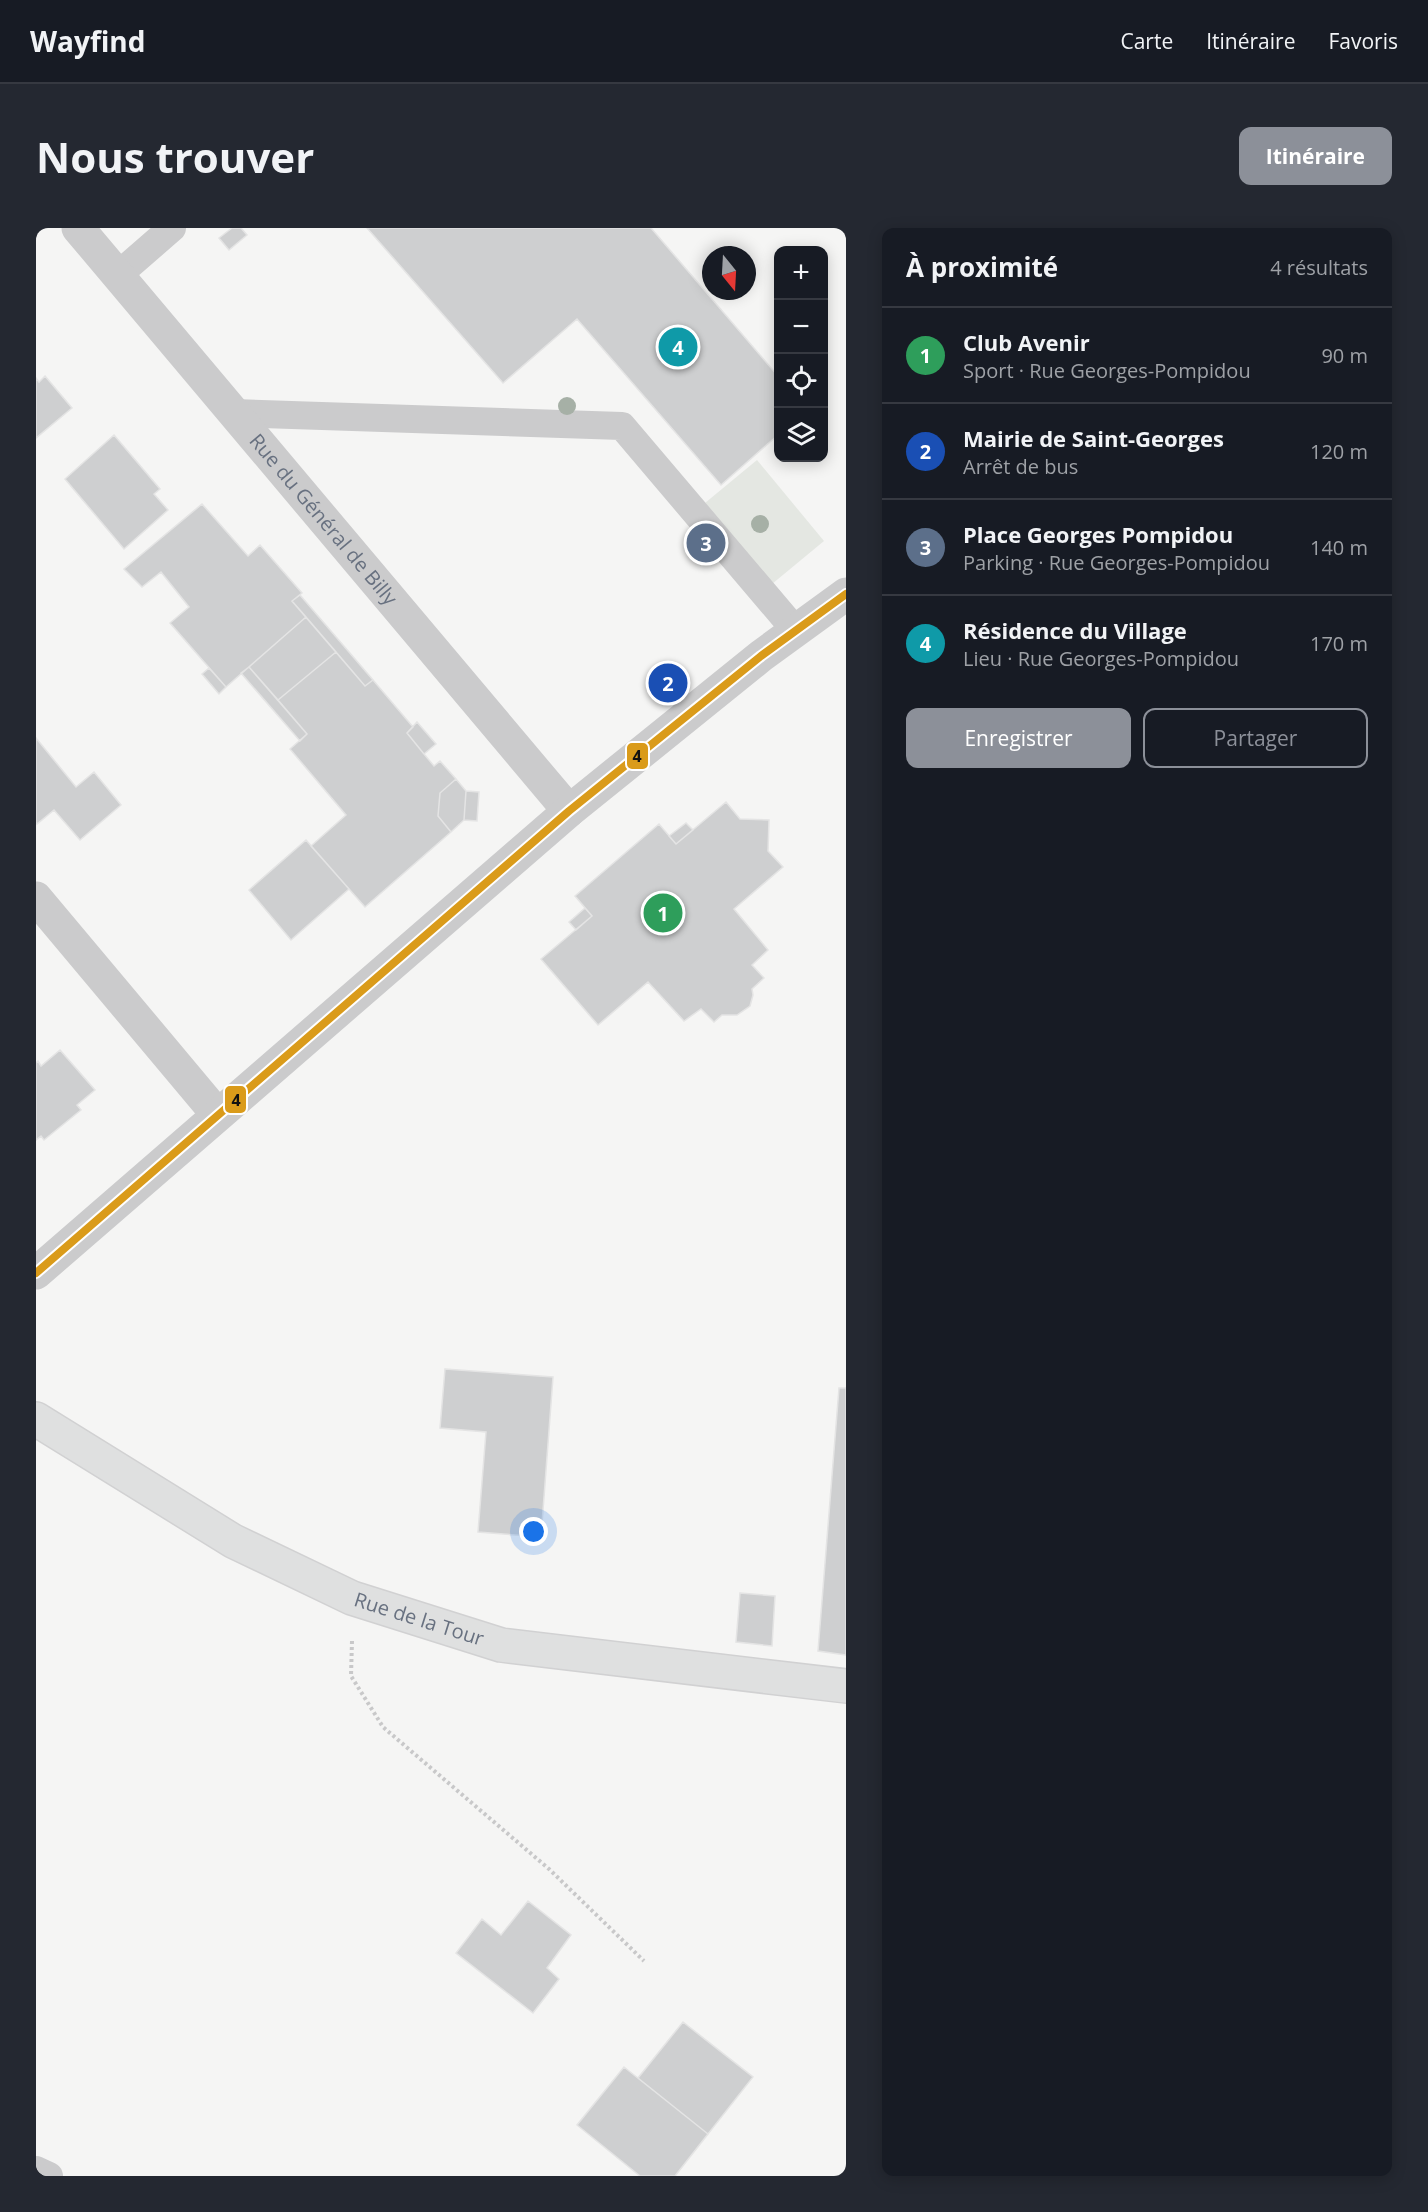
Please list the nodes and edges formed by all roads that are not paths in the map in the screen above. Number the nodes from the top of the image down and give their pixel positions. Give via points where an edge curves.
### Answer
1 (78, 228) edge
2 (172, 228) edge
3 (118, 276) junction
4 (233, 412) junction
5 (846, 594) edge
6 (796, 631) junction
7 (569, 811) junction
8 (36, 897) edge
9 (217, 1114) junction
10 (36, 1273) edge
11 (36, 1419) edge
12 (846, 1686) edge
13 (36, 2170) edge
14 (49, 2176) edge

1 - 3 street, Rue du Général de Billy
2 - 3 lane
3 - 4 street, Rue du Général de Billy
4 - 6 lane via 622,426
4 - 7 street, Rue du Général de Billy
5 - 6 street
6 - 7 street
7 - 9 street
8 - 9 street
9 - 10 street
11 - 12 street, Rue de la Tour via 233,1541 352,1598 501,1645
13 - 14 lane

